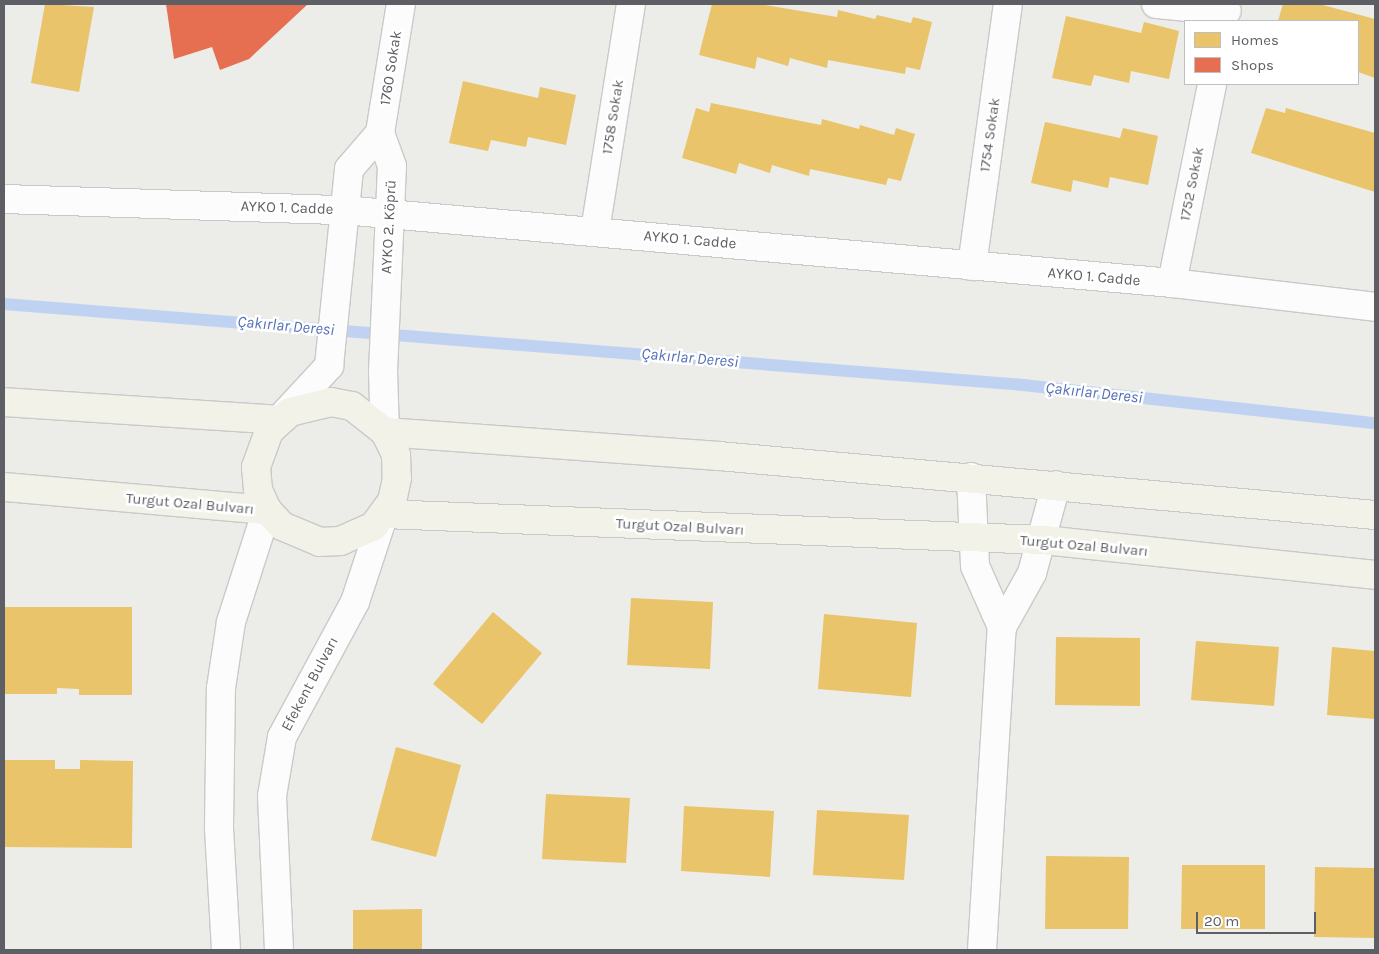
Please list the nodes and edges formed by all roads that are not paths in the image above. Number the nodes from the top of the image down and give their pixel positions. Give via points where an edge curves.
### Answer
1 (401, 4) edge
2 (632, 4) edge
3 (1008, 4) edge
4 (1156, 4) edge
5 (1226, 12) edge
6 (1212, 85) edge
7 (380, 133) junction
8 (4, 200) edge
9 (344, 210) junction
10 (392, 214) junction
11 (595, 231) junction
12 (972, 266) junction
13 (1172, 284) junction
14 (1375, 307) edge
15 (4, 402) edge
16 (280, 420) junction
17 (385, 432) junction
18 (971, 477) junction
19 (1056, 485) junction
20 (4, 487) edge
21 (267, 510) junction
22 (384, 514) junction
23 (1375, 515) edge
24 (974, 540) junction
25 (1043, 540) junction
26 (1375, 575) edge
27 (1002, 627) junction
28 (226, 950) edge
29 (279, 950) edge
30 (982, 950) edge

1 - 7 street, 1760 Sokak
2 - 11 street, 1758 Sokak
3 - 12 street, 1754 Sokak
4 - 5 street
6 - 13 street, 1752 Sokak
7 - 9 street via 349,169
7 - 10 street, AYKO 2. Köprü via 392,166
8 - 9 street, AYKO 1. Cadde
9 - 10 street, AYKO 1. Cadde
9 - 16 street via 329,366
10 - 11 street, AYKO 1. Cadde
10 - 17 street, AYKO 2. Köprü via 385,302
11 - 12 street, AYKO 1. Cadde
12 - 13 street, AYKO 1. Cadde
13 - 14 street, AYKO 1. Cadde
15 - 16 main road
16 - 17 main road via 310,404 331,402 352,406
16 - 21 main road via 262,445 256,467 258,490
17 - 18 main road
17 - 22 main road, Efekent Bulvarı via 396,455 398,478
18 - 19 main road
18 - 24 street
19 - 23 main road
19 - 25 street
20 - 21 main road, Turgut Ozal Bulvarı
21 - 22 main road, Turgut Ozal Bulvarı via 288,530 320,542 362,534
21 - 28 street via 231,622 221,688 219,827
22 - 24 main road, Turgut Ozal Bulvarı
22 - 29 street, Efekent Bulvarı via 355,602 282,737 272,796
24 - 25 main road, Turgut Ozal Bulvarı
24 - 27 street via 975,566
25 - 26 main road, Turgut Ozal Bulvarı
25 - 27 street via 1032,573
27 - 30 street

